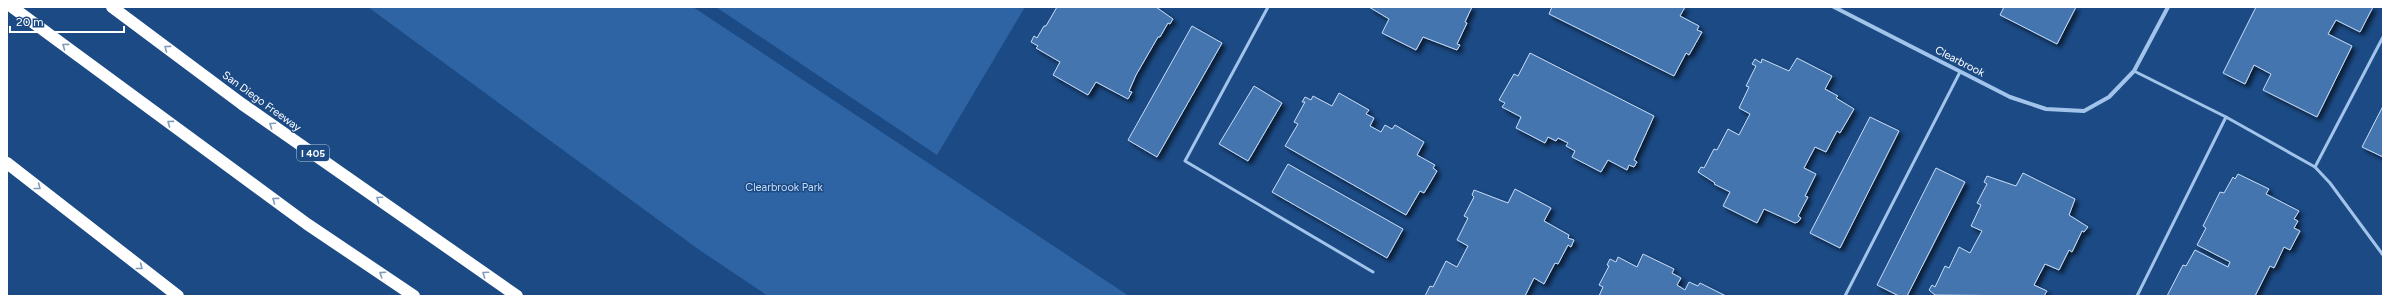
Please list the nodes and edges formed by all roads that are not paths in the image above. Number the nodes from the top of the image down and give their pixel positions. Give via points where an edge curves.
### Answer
1 (12, 7) edge
2 (112, 7) edge
3 (1268, 7) edge
4 (1834, 7) edge
5 (2168, 7) edge
6 (2383, 37) edge
7 (2134, 71) junction
8 (1960, 72) junction
9 (2226, 118) junction
10 (7, 163) edge
11 (2315, 167) junction
12 (2383, 255) edge
13 (1373, 272) dead end
14 (178, 296) edge
15 (414, 296) edge
16 (517, 296) edge
17 (1845, 296) edge
18 (2137, 296) edge

15 -> 1 highway via 307,224
16 -> 2 highway, San Diego Freeway / I 405 via 242,104
3 - 13 lane via 1185,161
4 - 8 street, Clearbrook
5 - 7 street
6 - 11 lane
7 - 8 street, Clearbrook via 2109,97 2084,111 2046,109 2010,97
7 - 9 lane
8 - 17 lane
9 - 11 lane
9 - 18 lane
10 -> 14 highway
11 - 12 lane via 2330,183

